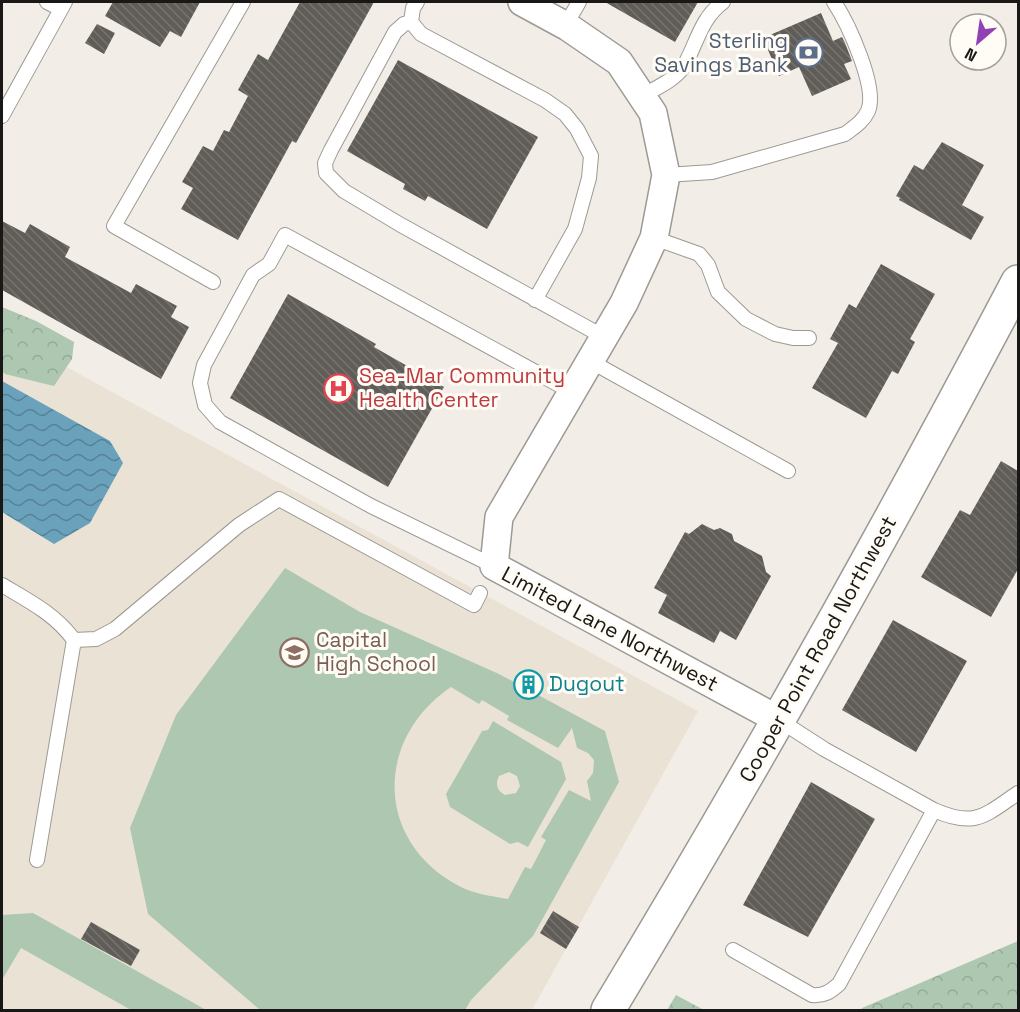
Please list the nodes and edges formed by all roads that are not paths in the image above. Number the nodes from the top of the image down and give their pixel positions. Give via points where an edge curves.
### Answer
1 (47, 2) edge
2 (243, 2) edge
3 (417, 2) edge
4 (522, 2) edge
5 (579, 2) edge
6 (723, 2) edge
7 (834, 2) edge
8 (63, 5) edge
9 (411, 22) junction
10 (565, 26) junction
11 (642, 96) junction
12 (2, 116) edge
13 (666, 175) junction
14 (654, 238) junction
15 (213, 282) dead end
16 (1018, 282) edge
17 (535, 300) junction
18 (604, 337) junction
19 (808, 338) dead end
20 (590, 361) junction
21 (572, 392) junction
22 (788, 471) dead end
23 (494, 566) junction
24 (2, 585) edge
25 (480, 593) dead end
26 (74, 640) junction
27 (780, 720) junction
28 (1018, 793) edge
29 (934, 810) junction
30 (37, 860) dead end
31 (733, 950) dead end
32 (608, 1011) edge

1 - 8 lane
2 - 15 lane via 114,226
3 - 9 lane
4 - 10 street, Limited Lane Northwest
5 - 10 lane
6 - 11 lane via 701,27 675,76
7 - 13 lane via 848,24 862,61 869,102 863,121 845,134 712,172
8 - 12 lane
9 - 17 lane via 421,34 566,114 591,156 575,229
9 - 17 lane via 395,32 331,150 325,163 326,173 344,191
10 - 11 street, Limited Lane Northwest via 619,62
11 - 13 street, Limited Lane Northwest via 653,113
13 - 14 street, Limited Lane Northwest
14 - 18 street, Limited Lane Northwest
14 - 19 lane via 699,254 708,265 718,292 752,323 775,334
16 - 27 main road, Cooper Point Road Northwest
17 - 18 lane
18 - 20 street, Limited Lane Northwest
20 - 21 street, Limited Lane Northwest
20 - 22 lane
21 - 23 street, Limited Lane Northwest via 499,517
21 - 23 lane via 285,235 269,264 253,275 204,365 200,383 205,405 220,422 371,506
23 - 27 street, Limited Lane Northwest
24 - 26 lane via 46,610
25 - 26 lane via 474,605 279,499 239,525 115,629 96,639
26 - 30 lane
27 - 29 lane
27 - 32 main road, Cooper Point Road Northwest
28 - 29 lane via 970,820
29 - 31 lane via 839,984 830,992 813,995

